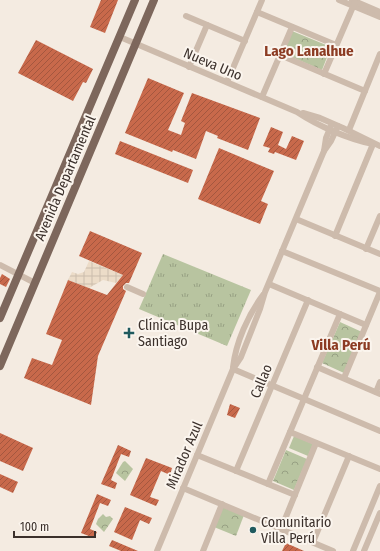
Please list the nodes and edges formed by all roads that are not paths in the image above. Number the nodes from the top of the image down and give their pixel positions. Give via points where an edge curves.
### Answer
1 (135, 0) edge
2 (154, 0) edge
3 (262, 0) edge
4 (339, 0) edge
5 (353, 3) edge
6 (257, 12) junction
7 (380, 12) edge
8 (186, 16) dead end
9 (380, 17) edge
10 (207, 25) junction
11 (292, 27) junction
12 (120, 37) junction
13 (245, 41) junction
14 (136, 44) junction
15 (336, 45) junction
16 (380, 54) edge
17 (280, 55) junction
18 (378, 63) edge
19 (189, 67) junction
20 (324, 74) junction
21 (227, 82) junction
22 (365, 91) junction
23 (262, 97) junction
24 (334, 127) junction
25 (349, 130) junction
26 (373, 144) junction
27 (380, 146) edge
28 (380, 216) edge
29 (296, 219) junction
30 (335, 236) junction
31 (366, 249) junction
32 (282, 251) junction
33 (380, 254) edge
34 (0, 265) edge
35 (18, 275) junction
36 (35, 283) junction
37 (269, 284) junction
38 (128, 287) dead end
39 (380, 292) edge
40 (143, 294) dead end
41 (308, 300) junction
42 (340, 314) junction
43 (0, 318) edge
44 (366, 325) junction
45 (0, 366) edge
46 (317, 367) junction
47 (233, 369) junction
48 (344, 378) junction
49 (380, 382) edge
50 (272, 386) junction
51 (378, 393) edge
52 (304, 399) junction
53 (380, 431) edge
54 (290, 432) junction
55 (316, 443) junction
56 (197, 455) junction
57 (349, 456) junction
58 (380, 469) edge
59 (236, 471) junction
60 (268, 484) junction
61 (380, 486) edge
62 (184, 488) junction
63 (295, 495) junction
64 (378, 500) edge
65 (222, 504) junction
66 (380, 513) edge
67 (281, 529) junction
68 (313, 542) junction
69 (157, 551) edge
70 (203, 551) edge
71 (334, 551) edge
72 (353, 551) edge
73 (364, 551) edge

1 - 12 main road, Avenida Departamental
2 - 14 main road, Avenida Departamental
3 - 6 street
4 - 5 street
5 - 7 street
5 - 9 street
5 - 15 street
6 - 11 street
6 - 13 street
8 - 10 street
10 - 13 street
10 - 19 street
11 - 15 street
11 - 17 street
12 - 14 street, Nueva Uno
12 - 35 main road, Avenida Departamental
13 - 21 street
14 - 19 street, Nueva Uno
14 - 36 main road, Avenida Departamental
15 - 20 street
16 - 18 street
17 - 20 street
17 - 23 street
18 - 22 street
19 - 21 street, Nueva Uno
20 - 22 street
21 - 23 street, Nueva Uno
22 - 25 street
23 - 24 street, Nueva Uno via 297,112 314,116
24 - 25 street, Nueva Uno
24 - 26 street, Nueva Uno via 358,140
24 - 29 street, Mirador Azul via 331,141 324,151
25 - 26 street, Nueva Uno
26 - 27 street, Nueva Uno
26 - 30 street
28 - 31 street
29 - 30 street
29 - 32 street, Mirador Azul
30 - 31 street
31 - 33 street
32 - 37 street, Mirador Azul
32 - 39 street
34 - 35 street
35 - 36 street
35 - 43 main road, Avenida Departamental
36 - 45 main road, Avenida Departamental
37 - 41 street
37 - 47 street, Mirador Azul via 243,352
38 - 40 street
39 - 44 street
41 - 42 street
41 - 50 street, Callao
42 - 44 street
42 - 46 street
44 - 48 street
46 - 48 street
46 - 52 street
47 - 50 street
47 - 56 street, Mirador Azul
48 - 51 street
49 - 51 street
50 - 52 street
50 - 59 street, Callao
52 - 53 street
52 - 54 street
54 - 55 street
54 - 60 street
55 - 57 street
55 - 63 street
56 - 59 street
56 - 62 street, Mirador Azul
57 - 58 street
57 - 68 street
59 - 60 street
60 - 63 street
61 - 64 street
62 - 65 street
62 - 69 street, Mirador Azul
63 - 67 street
64 - 72 street
65 - 67 street
65 - 70 street
66 - 73 street
67 - 68 street
68 - 71 street

